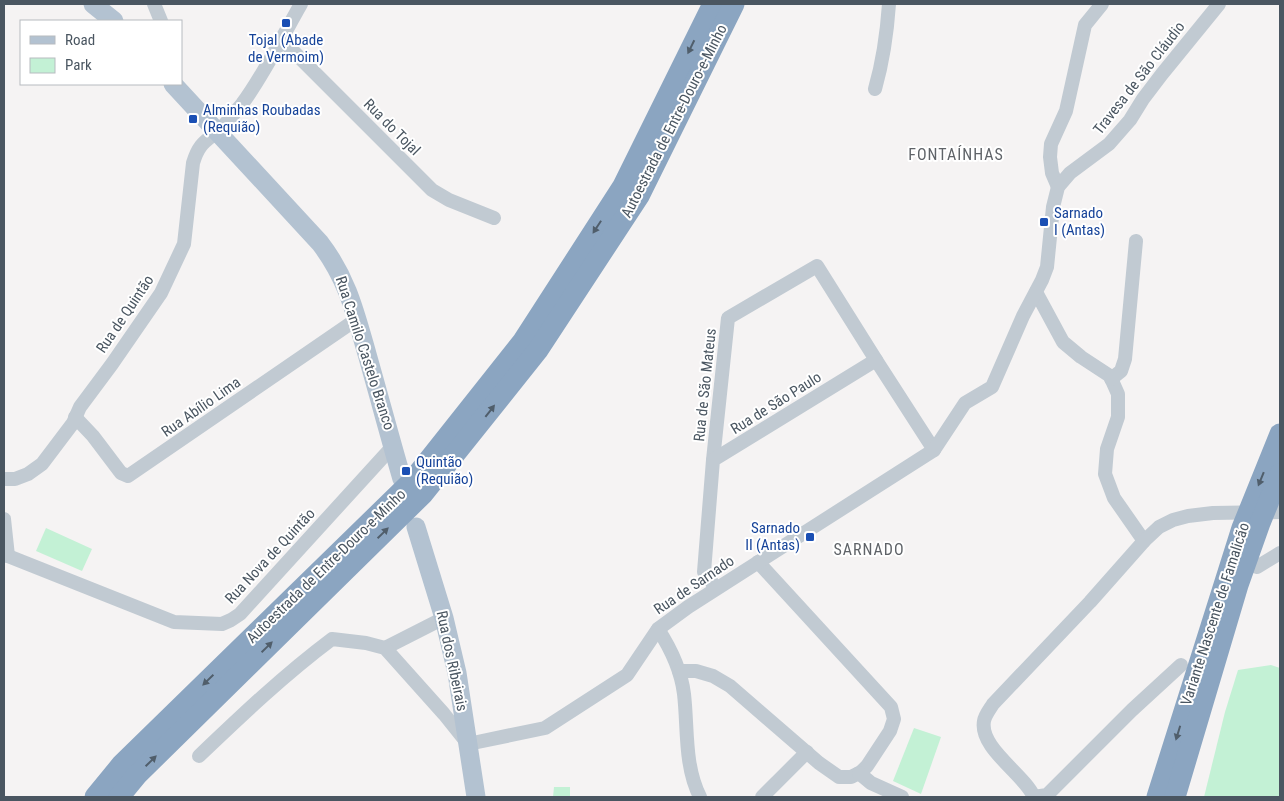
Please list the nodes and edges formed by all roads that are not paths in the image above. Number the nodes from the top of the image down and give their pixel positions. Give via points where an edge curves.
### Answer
1 (93, 4) edge
2 (154, 4) edge
3 (301, 4) edge
4 (713, 4) edge
5 (734, 4) edge
6 (889, 4) edge
7 (1102, 4) edge
8 (1219, 4) edge
9 (113, 20) edge
10 (161, 20) edge
11 (281, 39) junction
12 (173, 85) edge
13 (875, 89) dead end
14 (216, 132) junction
15 (1058, 187) junction
16 (494, 218) dead end
17 (1136, 241) dead end
18 (1036, 292) junction
19 (357, 319) junction
20 (876, 360) junction
21 (1112, 379) junction
22 (75, 417) junction
23 (1280, 434) edge
24 (394, 445) junction
25 (934, 450) junction
26 (713, 460) junction
27 (1280, 474) edge
28 (4, 479) edge
29 (402, 479) dead end
30 (1280, 512) edge
31 (4, 519) edge
32 (416, 527) dead end
33 (1144, 541) junction
34 (1280, 553) edge
35 (6, 558) edge
36 (758, 562) junction
37 (1257, 567) dead end
38 (716, 588) junction
39 (444, 618) junction
40 (658, 629) junction
41 (385, 648) junction
42 (1181, 665) dead end
43 (680, 672) junction
44 (468, 744) junction
45 (807, 752) junction
46 (199, 756) dead end
47 (859, 773) junction
48 (95, 797) edge
49 (119, 797) edge
50 (476, 797) edge
51 (700, 797) edge
52 (762, 797) edge
53 (902, 797) edge
54 (1034, 797) edge
55 (1157, 797) edge
56 (1176, 797) edge

1 - 9 main road
2 - 10 street
3 - 11 street, Rua de Quintão
4 -> 48 highway, Autoestrada de Entre-Douro-e-Minho via 623,186 517,349 412,481 122,764
49 -> 5 highway, Autoestrada de Entre-Douro-e-Minho via 137,774 423,494 538,350 639,196
6 - 13 street
7 - 15 street via 1085,25 1066,111 1051,144 1052,173
8 - 15 street, Travesa de São Cláudio via 1109,144 1070,173
11 - 14 street, Rua de Quintão via 263,74 242,104
11 - 16 street, Rua do Tojal via 432,190
12 - 14 main road, Rua Camilo Castelo Branco
14 - 19 main road, Rua Camilo Castelo Branco via 330,256 343,279
14 - 22 street, Rua de Quintão via 197,150 184,244 161,294
15 - 18 street via 1047,267
17 - 21 street via 1125,359 1121,371
18 - 21 street via 1063,342
18 - 25 street, Rua de Sarnado via 992,387 964,403
19 - 22 street, Rua Abílio Lima via 128,476 121,473
19 - 24 main road, Rua Camilo Castelo Branco
20 - 25 street
20 - 26 street, Rua de São Paulo
20 - 26 street, Rua de São Mateus via 817,266 728,318
21 - 33 street via 1118,394 1118,416 1107,450 1105,474 1114,498
22 - 28 street, Rua de Quintão via 42,464 28,474
23 -> 55 highway, Variante Nascente de Famalicão via 1242,528
24 - 29 main road
24 - 35 street, Rua Nova de Quintão via 240,614 222,624 174,622
25 - 36 street, Rua de Sarnado
26 - 38 street via 704,572
27 - 56 highway, Variante Nascente de Famalicão via 1238,585
30 - 33 street via 1188,516 1159,527
31 - 35 street
32 - 39 main road, Rua dos Ribeirais
33 - 54 street via 993,704 984,719 985,736
34 - 37 street
36 - 38 street, Rua de Sarnado
36 - 47 street via 891,707 894,720 890,731
38 - 40 street, Rua de Sarnado
39 - 41 street
39 - 44 main road, Rua dos Ribeirais
40 - 43 street
40 - 44 street, Rua de Sarnado via 628,676 545,728
41 - 44 street
41 - 46 street via 332,639 299,663
42 - 54 street via 1047,795
43 - 45 street via 696,670 730,686
43 - 51 street via 688,763
44 - 50 main road, Rua dos Ribeirais
45 - 47 street via 839,777
45 - 52 street
47 - 53 street via 871,783

